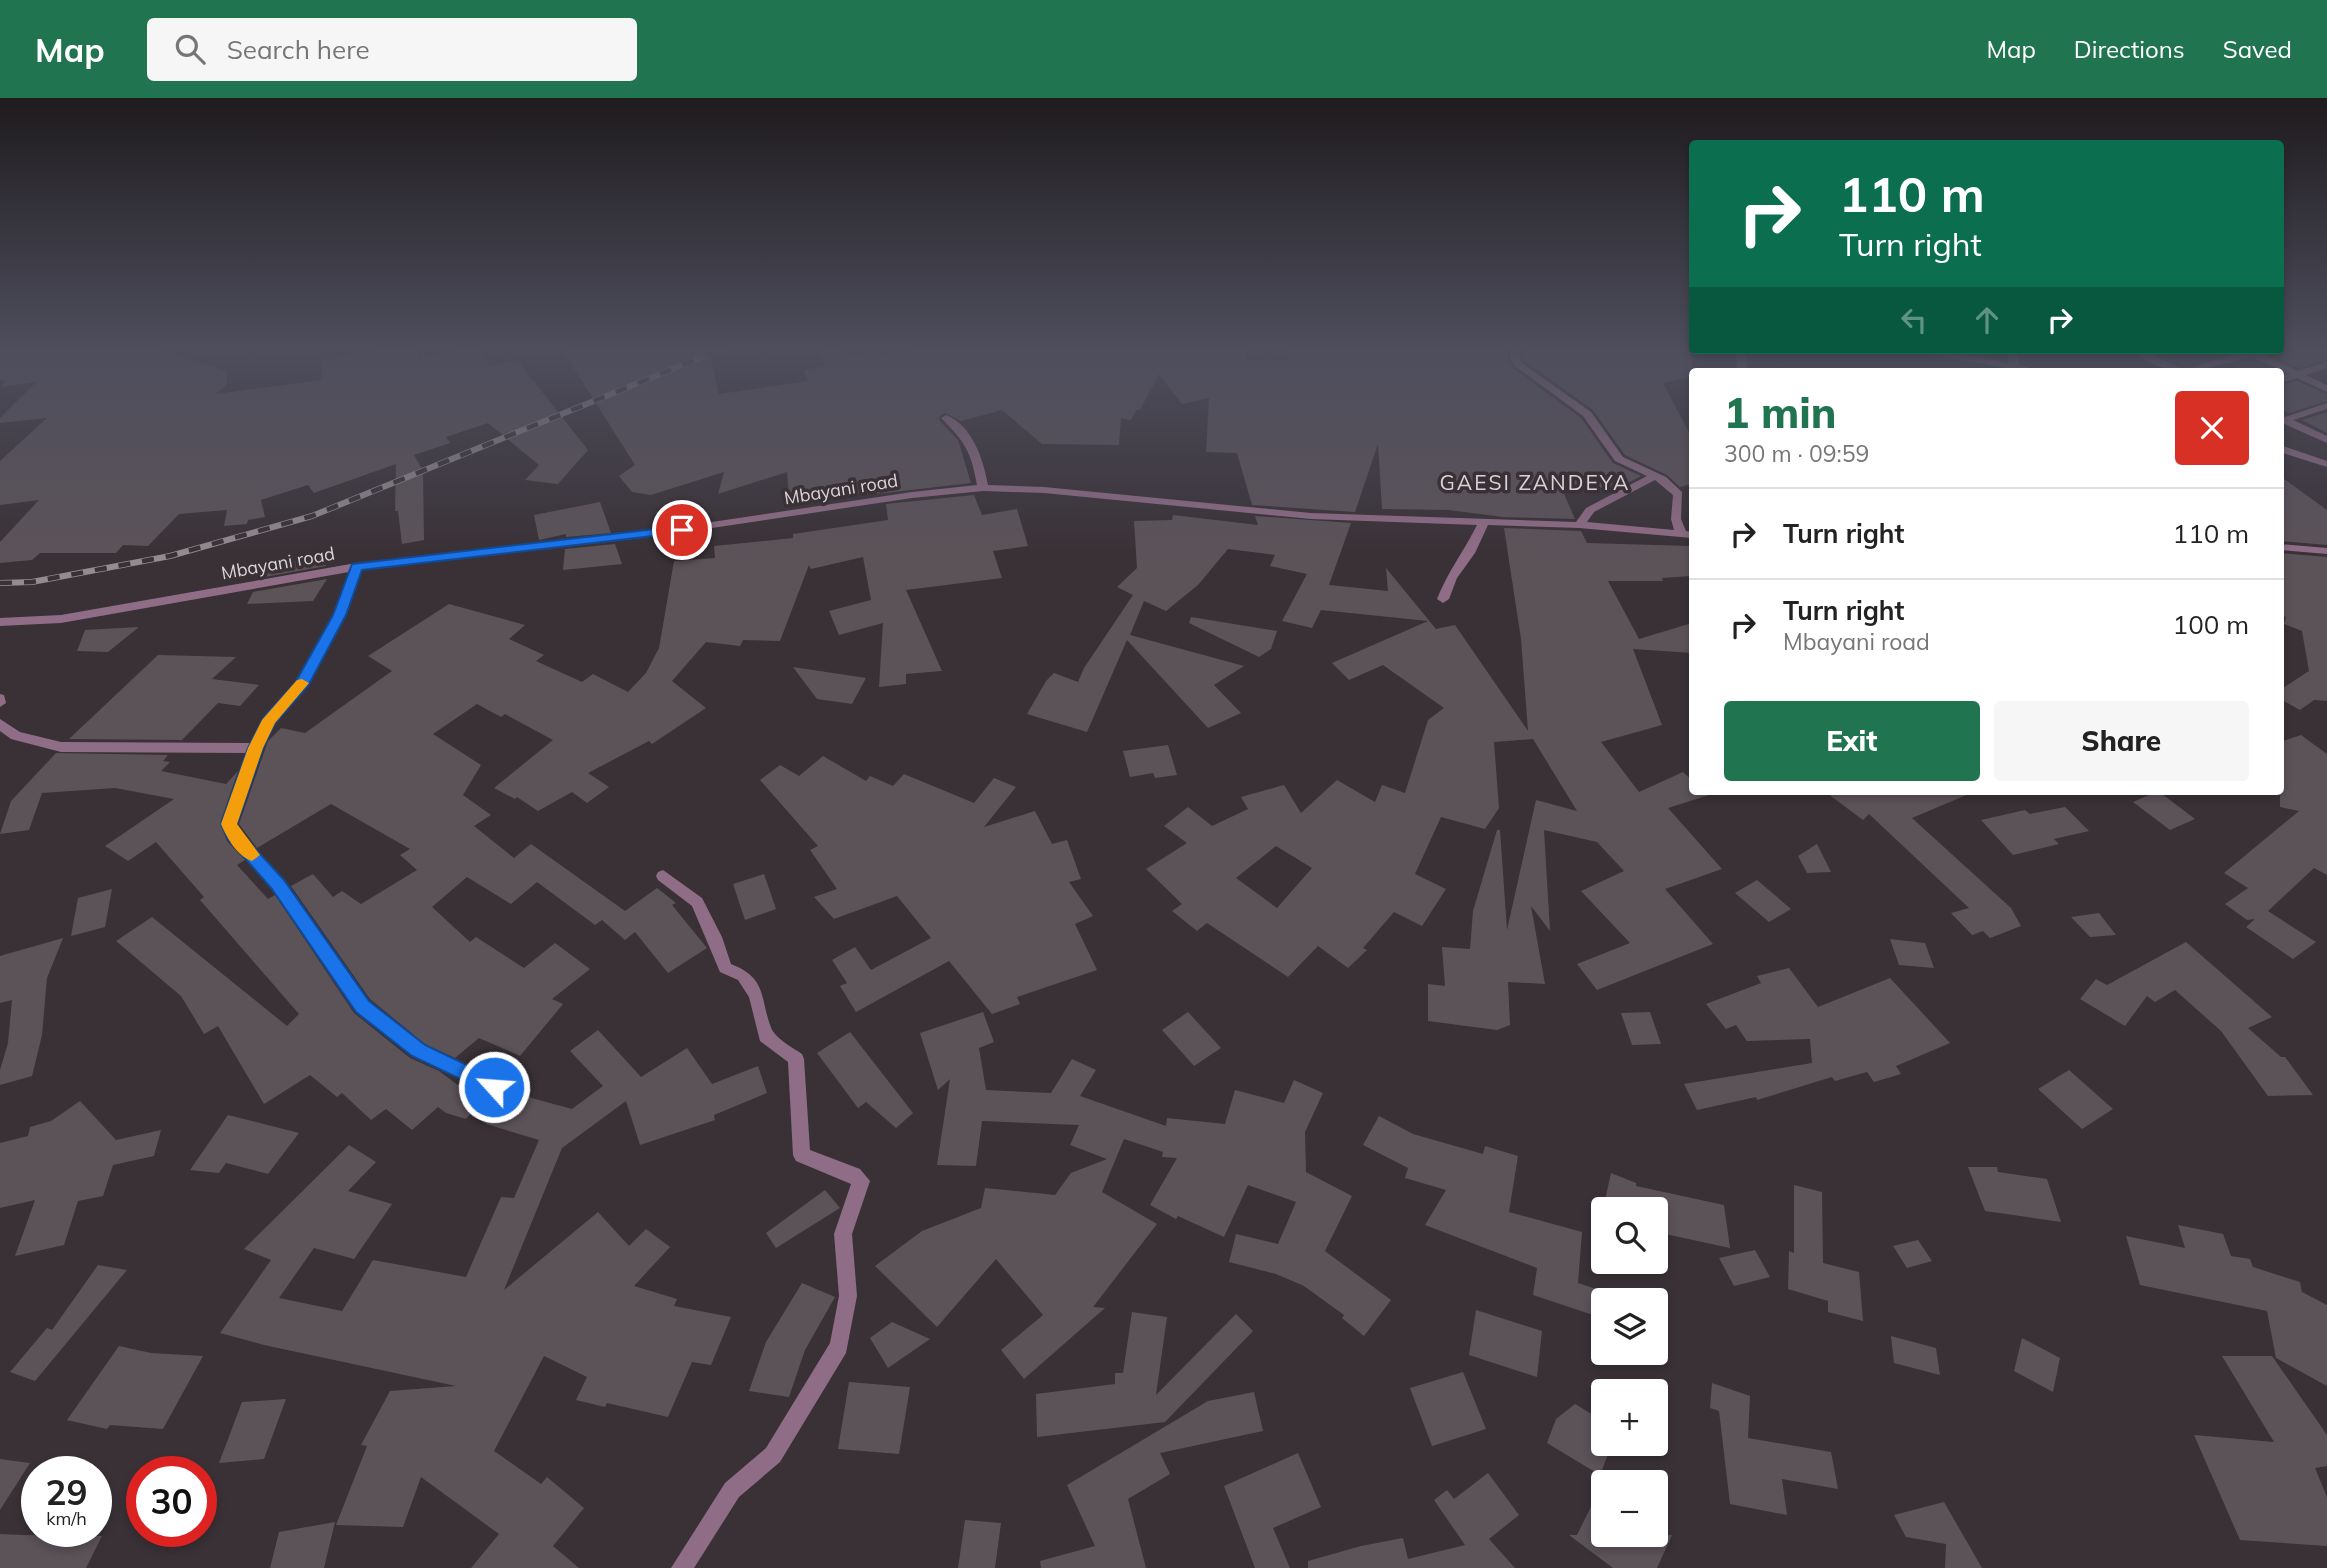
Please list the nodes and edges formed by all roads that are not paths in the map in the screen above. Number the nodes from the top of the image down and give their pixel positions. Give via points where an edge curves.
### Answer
1 (1589, 417) edge
2 (946, 418) dead end
3 (2284, 420) edge
4 (2327, 440) edge
5 (2284, 449) edge
6 (2327, 464) edge
7 (1654, 476) junction
8 (983, 488) junction
9 (1484, 521) junction
10 (1578, 525) junction
11 (1686, 534) edge
12 (2284, 547) edge
13 (2327, 551) edge
14 (356, 567) junction
15 (1443, 599) dead end
16 (1, 623) edge
17 (0, 724) edge
18 (255, 748) junction
19 (663, 876) dead end
20 (494, 1087) dead end
21 (682, 1568) edge

1 - 7 street via 1619,459
2 - 8 street via 965,433
3 - 4 street
5 - 6 street
7 - 10 street via 1590,510
7 - 11 street via 1678,494 1676,519
8 - 9 street, Mbayani road via 1311,516
8 - 14 street, Mbayani road via 658,533
9 - 10 street, Mbayani road
9 - 15 street
10 - 11 street, Mbayani road
12 - 13 street
14 - 16 street, Mbayani road via 96,613
14 - 18 street via 339,615 301,686 269,720
17 - 18 street via 16,736 61,747
18 - 20 street via 229,824 234,835 278,884 362,1006 418,1051
19 - 21 street via 697,902 724,968 743,975 756,996 766,1035 796,1059 802,1155 861,1181 843,1234 848,1296 839,1346 773,1455 732,1490

